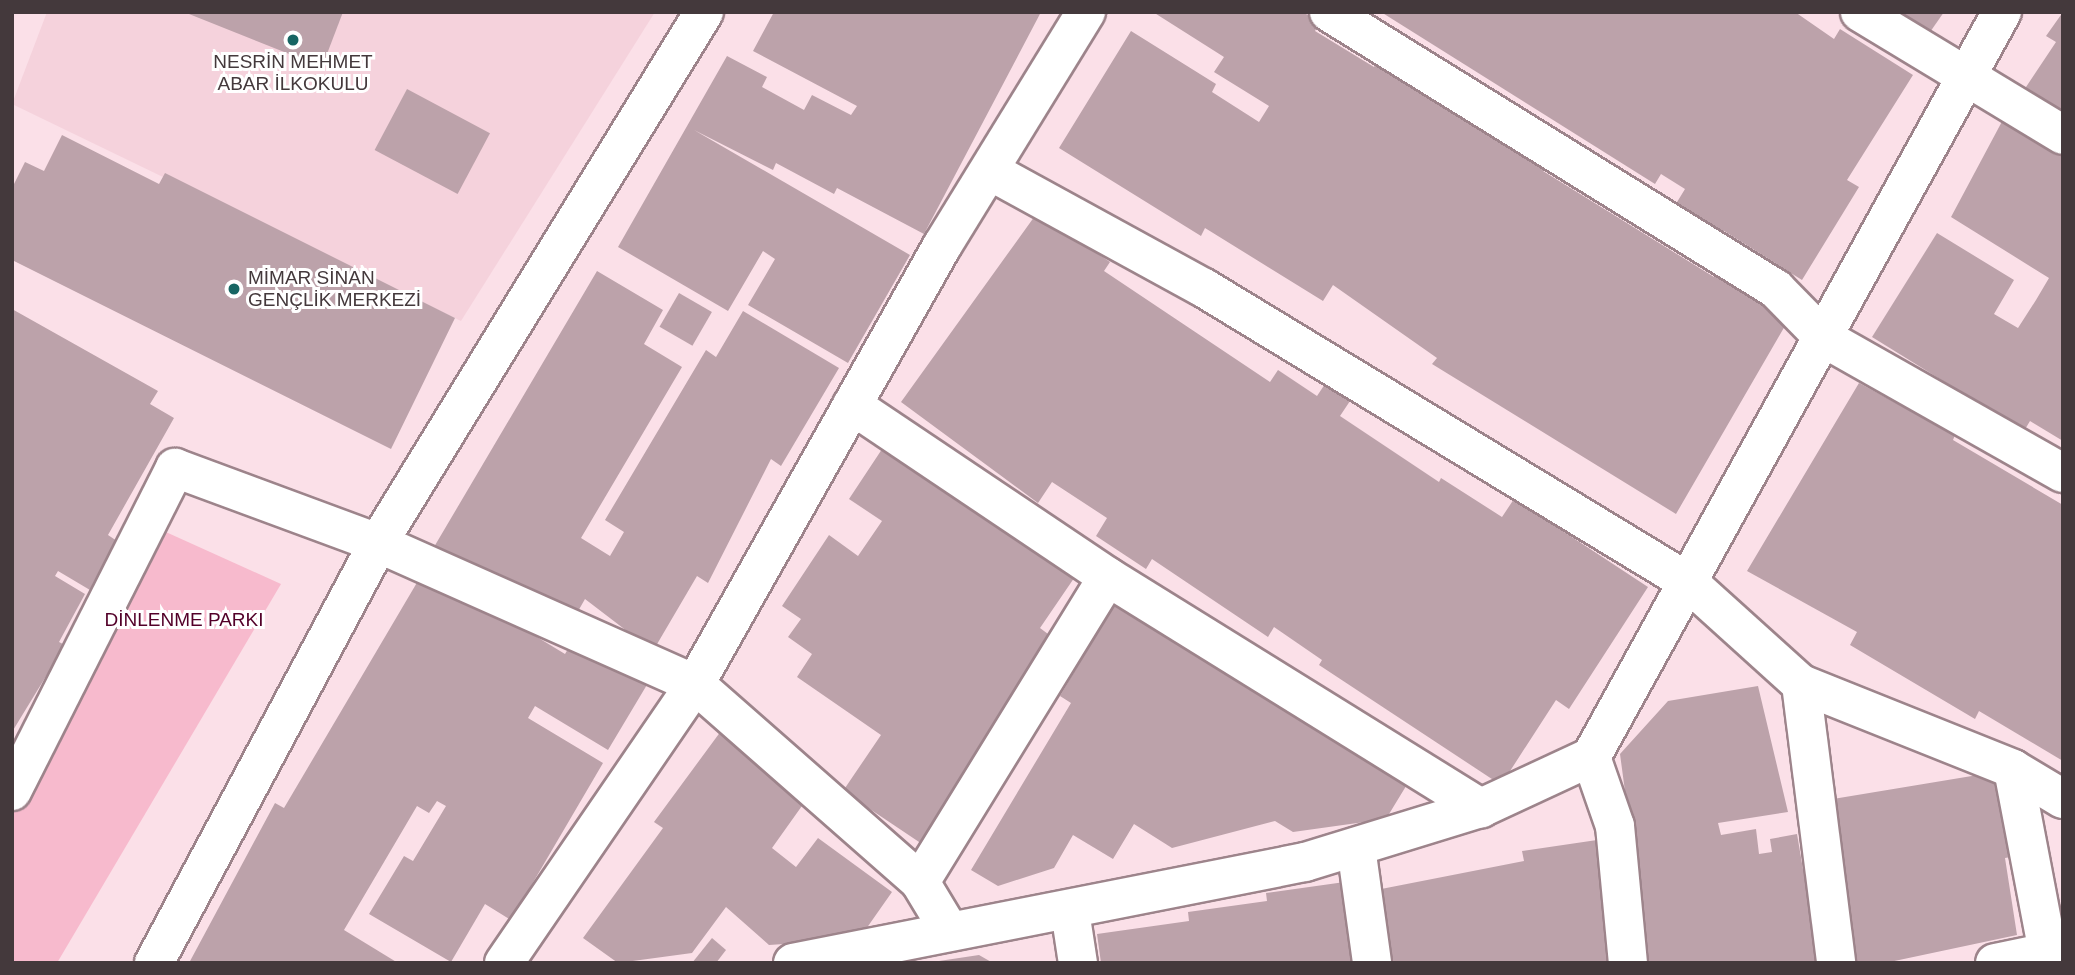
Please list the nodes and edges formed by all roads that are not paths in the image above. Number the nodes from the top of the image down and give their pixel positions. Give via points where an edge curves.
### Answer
1 (704, 12) edge
2 (1086, 12) edge
3 (1329, 12) edge
4 (1860, 12) edge
5 (2002, 12) edge
6 (1965, 77) junction
7 (2063, 135) edge
8 (992, 172) junction
9 (1824, 338) junction
10 (852, 405) junction
11 (2063, 473) edge
12 (378, 543) junction
13 (1108, 577) junction
14 (1688, 582) junction
15 (695, 684) junction
16 (1801, 684) junction
17 (1591, 757) junction
18 (2013, 769) junction
19 (12, 791) edge
20 (2063, 799) edge
21 (1481, 808) junction
22 (1356, 847) junction
23 (920, 882) junction
24 (1070, 911) junction
25 (949, 930) junction
26 (2049, 958) edge
27 (154, 963) edge
28 (504, 963) edge
29 (793, 963) edge
30 (1078, 963) edge
31 (1372, 963) edge
32 (1628, 963) edge
33 (1836, 963) edge
34 (1995, 963) edge

1 - 12 street
2 - 8 street
3 - 9 street via 1776,289
4 - 6 street
5 - 6 street
6 - 7 street
6 - 9 street
8 - 10 street
8 - 14 street via 1204,288
9 - 11 street
9 - 14 street
10 - 13 street
10 - 15 street
12 - 15 street
12 - 19 street via 174,468
12 - 27 street
13 - 21 street
13 - 23 street
14 - 16 street
14 - 17 street
15 - 23 street
15 - 28 street
16 - 18 street
16 - 33 street
17 - 21 street
17 - 32 street via 1615,826
18 - 20 street
18 - 26 street
21 - 22 street
22 - 24 street
22 - 31 street
23 - 25 street
24 - 25 street
24 - 30 street
25 - 29 street
26 - 34 street

